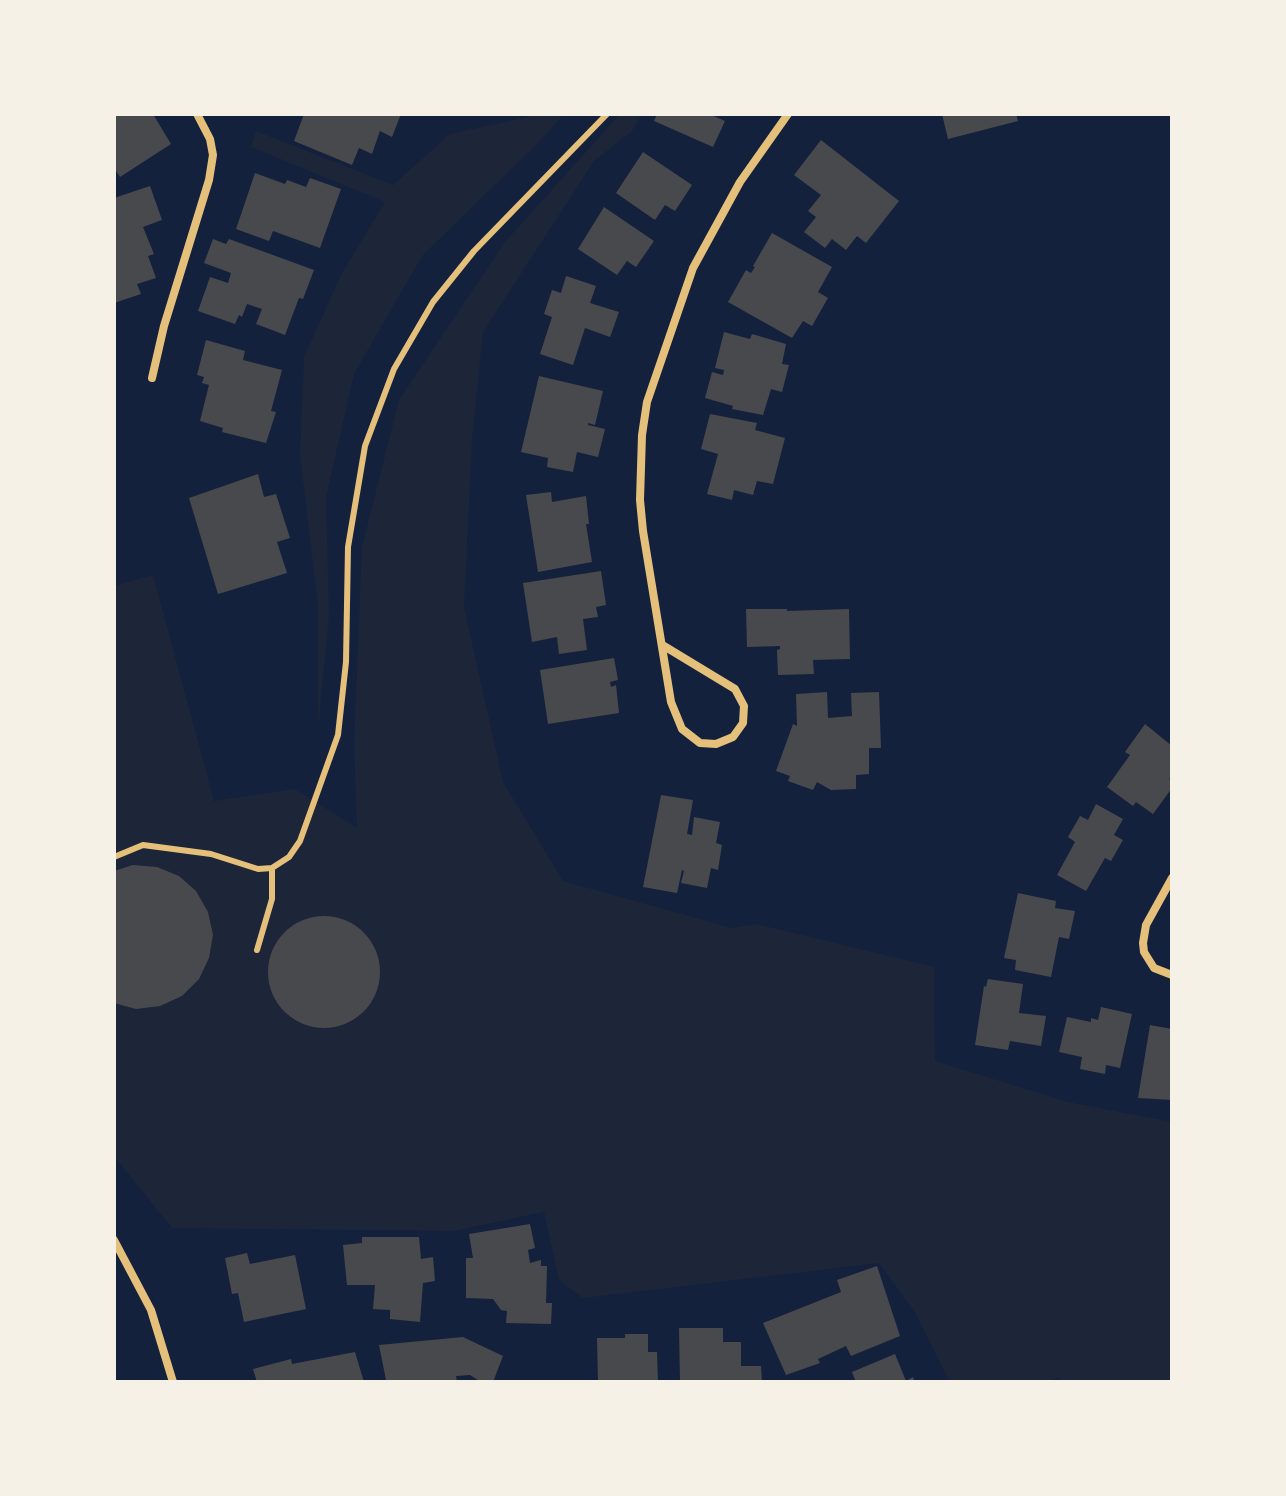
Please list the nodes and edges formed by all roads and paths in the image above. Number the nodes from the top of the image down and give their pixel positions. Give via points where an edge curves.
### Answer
1 (197, 114) edge
2 (607, 114) edge
3 (788, 114) edge
4 (152, 378) dead end
5 (664, 646) junction
6 (114, 857) edge
7 (272, 868) junction
8 (1172, 878) edge
9 (257, 950) dead end
10 (1172, 975) edge
11 (114, 1240) edge
12 (173, 1382) edge

1 - 4 street via 213,155 209,180
2 - 7 lane via 474,251 433,302 394,369 365,446 348,547 346,662 338,735 300,841
3 - 5 street via 740,182 693,268 647,402 640,500
5 - 5 street via 735,689 744,706 743,723 733,737 700,743 682,729 671,702
6 - 7 lane via 143,845
7 - 9 lane via 272,899
8 - 10 street via 1146,925 1143,943 1154,968
11 - 12 street via 151,1310

